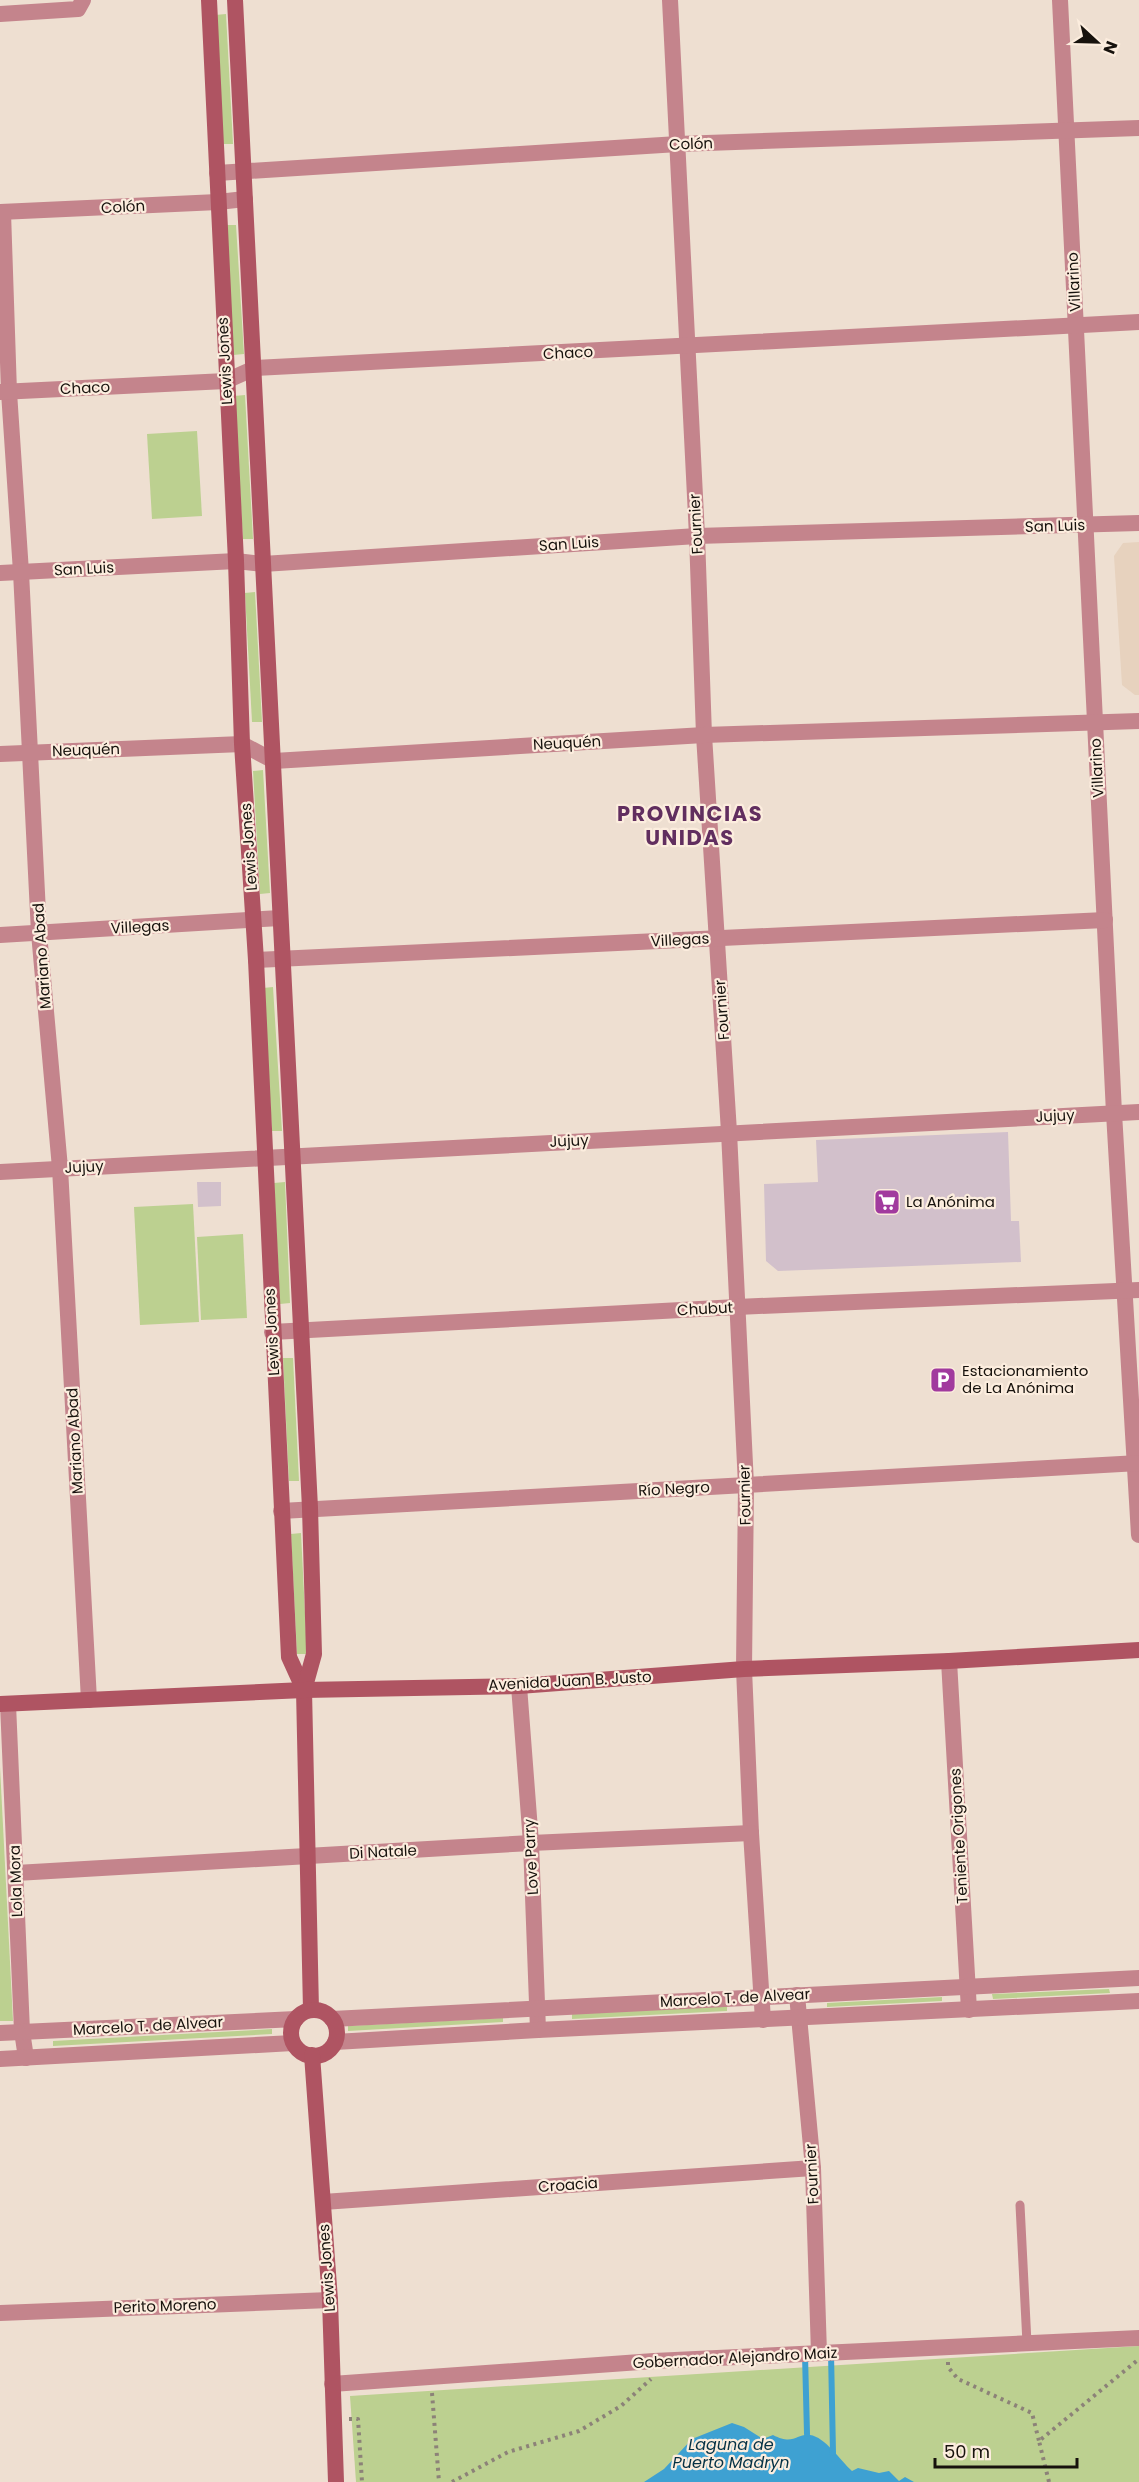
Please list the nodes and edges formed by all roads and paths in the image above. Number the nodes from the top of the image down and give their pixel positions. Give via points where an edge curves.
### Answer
1 (209, 0) edge
2 (235, 0) edge
3 (670, 0) edge
4 (1060, 0) edge
5 (80, 5) edge
6 (0, 14) edge
7 (1139, 128) edge
8 (1067, 131) junction
9 (678, 144) junction
10 (244, 169) junction
11 (217, 173) junction
12 (245, 199) junction
13 (218, 202) junction
14 (2, 212) edge
15 (1139, 322) edge
16 (1076, 325) junction
17 (687, 347) junction
18 (255, 368) junction
19 (226, 381) junction
20 (4, 392) edge
21 (1139, 523) edge
22 (1085, 525) junction
23 (697, 536) junction
24 (236, 561) junction
25 (263, 564) junction
26 (21, 572) junction
27 (0, 573) edge
28 (1139, 721) edge
29 (1095, 723) junction
30 (704, 735) junction
31 (242, 744) junction
32 (30, 752) junction
33 (0, 754) edge
34 (274, 761) junction
35 (279, 918) junction
36 (254, 920) junction
37 (1105, 920) junction
38 (39, 933) junction
39 (0, 935) edge
40 (717, 939) junction
41 (281, 958) junction
42 (256, 960) junction
43 (1139, 1112) edge
44 (1114, 1113) junction
45 (729, 1132) junction
46 (292, 1157) junction
47 (265, 1159) junction
48 (60, 1168) junction
49 (0, 1172) edge
50 (1132, 1290) edge
51 (737, 1307) junction
52 (272, 1332) junction
53 (300, 1332) junction
54 (1137, 1463) edge
55 (746, 1485) junction
56 (310, 1508) junction
57 (281, 1511) junction
58 (1139, 1535) edge
59 (1139, 1650) edge
60 (949, 1661) junction
61 (744, 1670) junction
62 (519, 1686) junction
63 (304, 1690) junction
64 (89, 1700) junction
65 (4, 1704) edge
66 (751, 1833) junction
67 (531, 1844) junction
68 (308, 1856) junction
69 (16, 1873) junction
70 (1138, 1978) edge
71 (968, 1987) junction
72 (797, 1995) junction
73 (761, 1996) junction
74 (1139, 2006) edge
75 (537, 2008) junction
76 (311, 2010) junction
77 (969, 2010) junction
78 (798, 2017) junction
79 (296, 2019) junction
80 (332, 2019) junction
81 (763, 2020) junction
82 (538, 2030) junction
83 (22, 2031) junction
84 (0, 2033) edge
85 (335, 2042) junction
86 (293, 2043) junction
87 (312, 2055) junction
88 (26, 2058) junction
89 (0, 2059) edge
90 (813, 2168) junction
91 (323, 2202) junction
92 (1020, 2205) dead end
93 (330, 2300) junction
94 (0, 2313) edge
95 (1139, 2338) edge
96 (1027, 2343) junction
97 (947, 2347) junction
98 (819, 2353) junction
99 (1139, 2359) edge
100 (654, 2361) junction
101 (431, 2377) junction
102 (332, 2384) junction
103 (334, 2420) junction
104 (1039, 2441) junction
105 (336, 2482) edge
106 (362, 2482) edge
107 (439, 2482) edge
108 (452, 2482) edge
109 (1049, 2482) edge

1 - 11 main road, Lewis Jones
2 - 10 main road, Lewis Jones
3 - 9 street, Fournier
4 - 8 street, Villarino
5 - 6 street
7 - 8 street, Colón
8 - 9 street, Colón
8 - 16 street, Villarino
9 - 10 street, Colón
9 - 17 street, Fournier
10 - 11 street, Colón
10 - 12 main road, Lewis Jones
11 - 13 main road, Lewis Jones
12 - 13 street, Colón
12 - 18 main road, Lewis Jones
13 - 14 street, Colón
13 - 19 main road, Lewis Jones
14 - 20 street, Mariano Abad
15 - 16 street, Chaco
16 - 17 street, Chaco
16 - 22 street, Villarino
17 - 18 street, Chaco
17 - 23 street, Fournier
18 - 19 street, Chaco
18 - 25 main road, Lewis Jones
19 - 20 street, Chaco
19 - 24 main road, Lewis Jones
20 - 26 street, Mariano Abad
21 - 22 street, San Luis
22 - 23 street, San Luis
22 - 29 street, Villarino
23 - 25 street, San Luis
23 - 30 street, Fournier
24 - 25 street, San Luis
24 - 26 street, San Luis
24 - 31 main road, Lewis Jones
25 - 34 main road, Lewis Jones
26 - 27 street, San Luis
26 - 32 street, Mariano Abad
28 - 29 street, Neuquén
29 - 30 street, Neuquén
29 - 37 street, Villarino
30 - 34 street, Neuquén
30 - 40 street, Fournier
31 - 32 street, Neuquén
31 - 34 street
31 - 36 main road, Lewis Jones
32 - 33 street, Neuquén
32 - 38 street, Mariano Abad
34 - 35 main road, Lewis Jones
35 - 36 street, Villegas
35 - 41 main road, Lewis Jones
36 - 38 street, Villegas
36 - 42 main road, Lewis Jones
37 - 40 street, Villegas
37 - 44 street, Villarino
38 - 39 street, Villegas
38 - 48 street, Mariano Abad
40 - 41 street, Villegas
40 - 45 street, Fournier
41 - 42 street, Villegas
41 - 46 main road, Lewis Jones
42 - 47 main road, Lewis Jones
43 - 44 street, Jujuy
44 - 45 street, Jujuy
44 - 50 street, Villarino
45 - 46 street, Jujuy
45 - 51 street, Fournier
46 - 47 street, Jujuy
46 - 53 main road, Lewis Jones
47 - 48 street, Jujuy
47 - 52 main road, Lewis Jones
48 - 49 street, Jujuy
48 - 64 street, Mariano Abad
50 - 51 street, Chubut
50 - 54 street, Villarino
51 - 53 street, Chubut
51 - 55 street, Fournier
52 - 53 street, Chubut
52 - 57 main road, Lewis Jones
53 - 56 main road, Lewis Jones
54 - 55 street, Río Negro
54 - 58 street, Villarino
55 - 56 street, Río Negro
55 - 61 street, Fournier
56 - 57 street, Río Negro
56 - 63 main road, Lewis Jones via 314,1654
57 - 63 main road, Lewis Jones via 289,1657
59 - 60 main road, Avenida Juan B. Justo
60 - 61 main road, Avenida Juan B. Justo
60 - 71 street, Teniente Origones
61 - 62 main road, Avenida Juan B. Justo
61 - 66 street, Fournier
62 - 63 main road, Avenida Juan B. Justo
62 - 67 street, Love Parry
63 - 64 main road, Avenida Juan B. Justo
63 - 68 main road, Lewis Jones
64 - 65 main road, Avenida Juan B. Justo
65 - 69 street, Lola Mora
66 - 67 street, Di Natale
66 - 73 street, Fournier
67 - 68 street, Di Natale
67 - 75 street, Love Parry
68 - 69 street, Di Natale
68 - 76 main road, Lewis Jones
69 - 83 street, Lola Mora
70 - 71 street, Marcelo T. de Alvear
70 - 74 street
71 - 72 street, Marcelo T. de Alvear
71 - 77 street, Teniente Origones
72 - 73 street, Marcelo T. de Alvear
72 - 78 street, Fournier
73 - 75 street, Marcelo T. de Alvear
73 - 81 street, Fournier
74 - 77 street, Marcelo T. de Alvear
75 - 80 street, Marcelo T. de Alvear
75 - 82 street, Love Parry
76 - 79 main road
76 - 80 main road via 321,2011
77 - 78 street, Marcelo T. de Alvear
78 - 81 street, Marcelo T. de Alvear
78 - 90 street, Fournier
79 - 83 street, Marcelo T. de Alvear
79 - 86 main road via 291,2034
80 - 85 main road
81 - 82 street, Marcelo T. de Alvear
82 - 85 street, Marcelo T. de Alvear
83 - 84 street, Marcelo T. de Alvear
83 - 88 street, Lola Mora
85 - 87 main road via 323,2054
86 - 87 main road
86 - 88 street, Marcelo T. de Alvear
87 - 91 main road, Lewis Jones
88 - 89 street, Marcelo T. de Alvear
90 - 91 street, Croacia
90 - 98 street, Fournier
91 - 93 main road, Lewis Jones
92 - 96 lane
93 - 94 street, Perito Moreno
93 - 102 main road, Lewis Jones
95 - 96 street, Gobernador Alejandro Maiz
96 - 97 street, Gobernador Alejandro Maiz
97 - 98 street, Gobernador Alejandro Maiz
97 - 104 path via 948,2367 958,2379 1032,2413
98 - 100 street, Gobernador Alejandro Maiz
99 - 104 path
100 - 101 street, Gobernador Alejandro Maiz
100 - 108 path via 654,2374 646,2385 621,2406 579,2431 508,2452
101 - 102 street, Gobernador Alejandro Maiz
101 - 107 path
102 - 103 main road, Lewis Jones
103 - 105 main road, Lewis Jones
103 - 106 path via 358,2419
104 - 109 path

